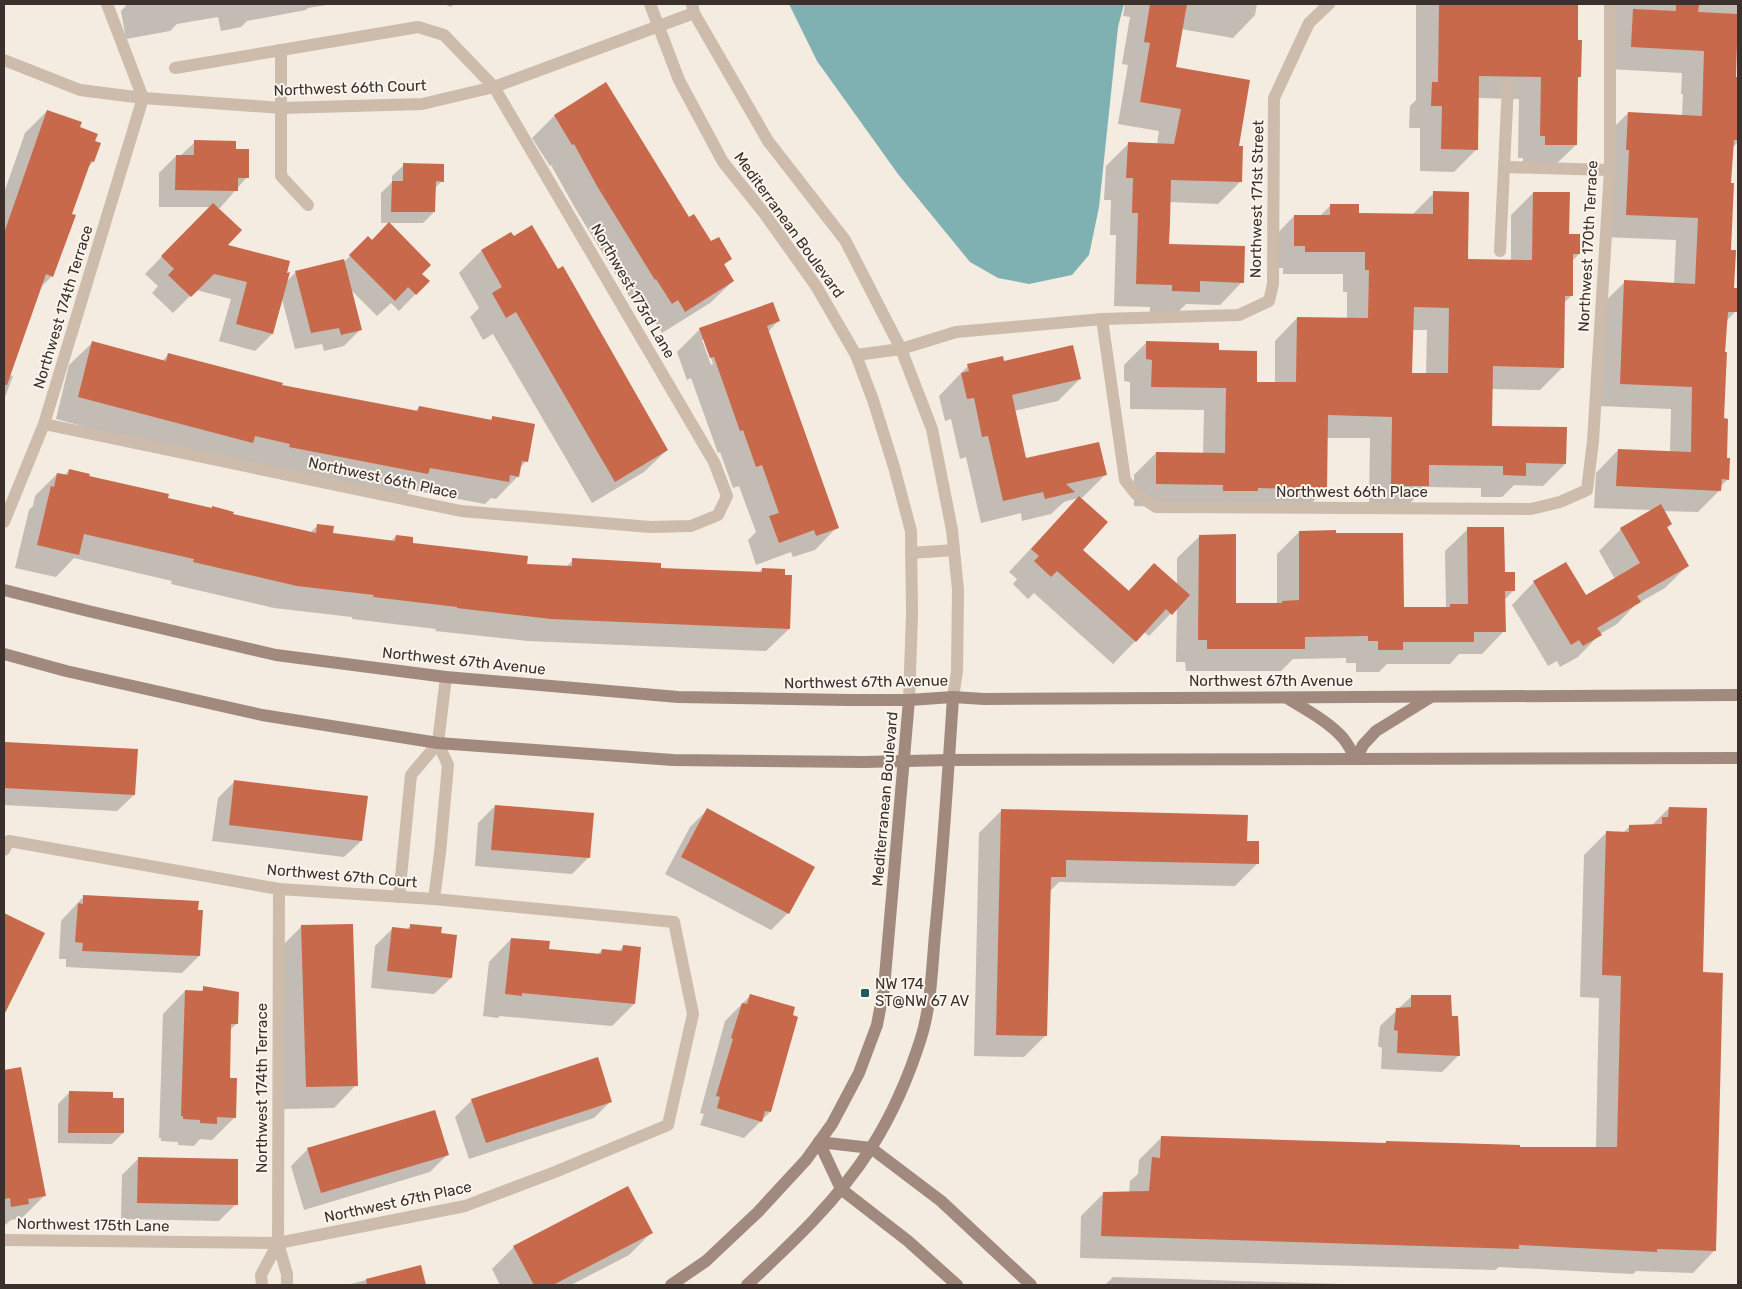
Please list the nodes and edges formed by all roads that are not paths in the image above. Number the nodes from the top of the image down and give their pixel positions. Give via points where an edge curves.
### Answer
1 (107, 4) edge
2 (650, 4) edge
3 (1329, 4) edge
4 (1610, 4) edge
5 (693, 8) edge
6 (659, 26) junction
7 (281, 50) junction
8 (4, 60) edge
9 (175, 68) dead end
10 (1508, 85) dead end
11 (494, 87) junction
12 (143, 98) junction
13 (282, 108) junction
14 (1504, 167) junction
15 (1610, 170) junction
16 (308, 205) dead end
17 (1500, 251) dead end
18 (1102, 319) junction
19 (901, 348) junction
20 (856, 355) junction
21 (44, 424) junction
22 (1586, 490) joint
23 (718, 515) joint
24 (4, 522) edge
25 (954, 550) junction
26 (911, 553) junction
27 (4, 590) edge
28 (4, 654) edge
29 (446, 677) junction
30 (1738, 695) edge
31 (953, 697) junction
32 (1431, 697) junction
33 (1287, 698) junction
34 (909, 700) junction
35 (438, 743) junction
36 (1738, 758) edge
37 (1356, 759) junction
38 (949, 760) junction
39 (903, 761) junction
40 (6, 845) edge
41 (279, 889) junction
42 (399, 897) junction
43 (434, 900) junction
44 (668, 1125) joint
45 (819, 1142) junction
46 (871, 1148) junction
47 (841, 1189) junction
48 (4, 1240) edge
49 (181, 1242) joint
50 (278, 1243) junction
51 (262, 1285) edge
52 (287, 1285) edge
53 (671, 1285) edge
54 (747, 1285) edge
55 (957, 1285) edge
56 (1031, 1285) edge

1 - 12 street
2 - 6 street, Mediterranean Boulevard
3 - 18 street, Northwest 171st Street via 1309,23 1274,98 1273,284 1269,301 1239,315
4 - 15 street, Northwest 17Oth Terrace
5 - 6 street, Northwest 66th Court
5 - 19 street, Mediterranean Boulevard via 768,141 845,240
6 - 11 street, Northwest 66th Court
6 - 20 street, Mediterranean Boulevard via 679,80 723,162 816,286
7 - 9 street, Northwest 173rd Lane
7 - 11 street, Northwest 173rd Lane via 418,27 444,35
7 - 13 street
8 - 12 street, Northwest 66th Court via 80,90
10 - 14 street
11 - 13 street, Northwest 66th Court via 422,104
11 - 23 street, Northwest 173rd Lane via 714,462 727,496
12 - 13 street, Northwest 66th Court
12 - 21 street, Northwest 174th Terrace
13 - 16 street via 281,176
14 - 15 street
14 - 17 street
15 - 22 street, Northwest 17Oth Terrace via 1593,441
18 - 19 street via 956,332
18 - 22 street, Northwest 66th Place via 1125,480 1136,494 1156,506 1531,510
19 - 20 street
19 - 25 street, Mediterranean Boulevard via 932,429
20 - 26 street, Mediterranean Boulevard via 874,400 894,467 911,531
21 - 23 street, Northwest 66th Place via 461,511 650,527 691,526
21 - 24 street, Northwest 174th Terrace
25 - 26 street
25 - 31 street, Mediterranean Boulevard via 958,590 957,671
26 - 34 street, Mediterranean Boulevard
27 - 29 main road, Northwest 67th Avenue via 276,655
28 - 35 main road via 262,715
29 - 34 main road, Northwest 67th Avenue via 678,697
29 - 35 street
30 - 32 main road, Northwest 67th Avenue
31 - 33 main road, Northwest 67th Avenue
31 - 34 main road, Northwest 67th Avenue
31 - 38 main road, Mediterranean Boulevard
32 - 33 main road, Northwest 67th Avenue
32 - 37 main road via 1376,731
33 - 37 main road via 1322,720 1343,739
34 - 39 main road, Mediterranean Boulevard
35 - 39 main road via 673,760
35 - 42 street via 411,775
35 - 43 street via 448,766
36 - 37 main road
37 - 38 main road
38 - 39 main road
38 - 46 main road, Mediterranean Boulevard via 929,994 921,1037 900,1092
39 - 45 main road, Mediterranean Boulevard via 884,988 877,1025 859,1073
40 - 41 street, Northwest 67th Court
41 - 42 street, Northwest 67th Court
41 - 50 street, Northwest 174th Terrace
42 - 43 street, Northwest 67th Court
43 - 44 street, Northwest 67th Court via 674,922 694,1014
44 - 50 street, Northwest 67th Place via 465,1206
45 - 46 main road
45 - 47 main road
45 - 53 main road, Mediterranean Boulevard via 758,1212 706,1261
46 - 47 main road, Mediterranean Boulevard
46 - 56 main road via 941,1201
47 - 54 main road, Mediterranean Boulevard via 791,1244
47 - 55 main road via 908,1240
48 - 49 street, Northwest 175th Lane
49 - 50 street, Northwest 67th Place
50 - 51 street via 262,1275
50 - 52 street, Northwest 174th Terrace

